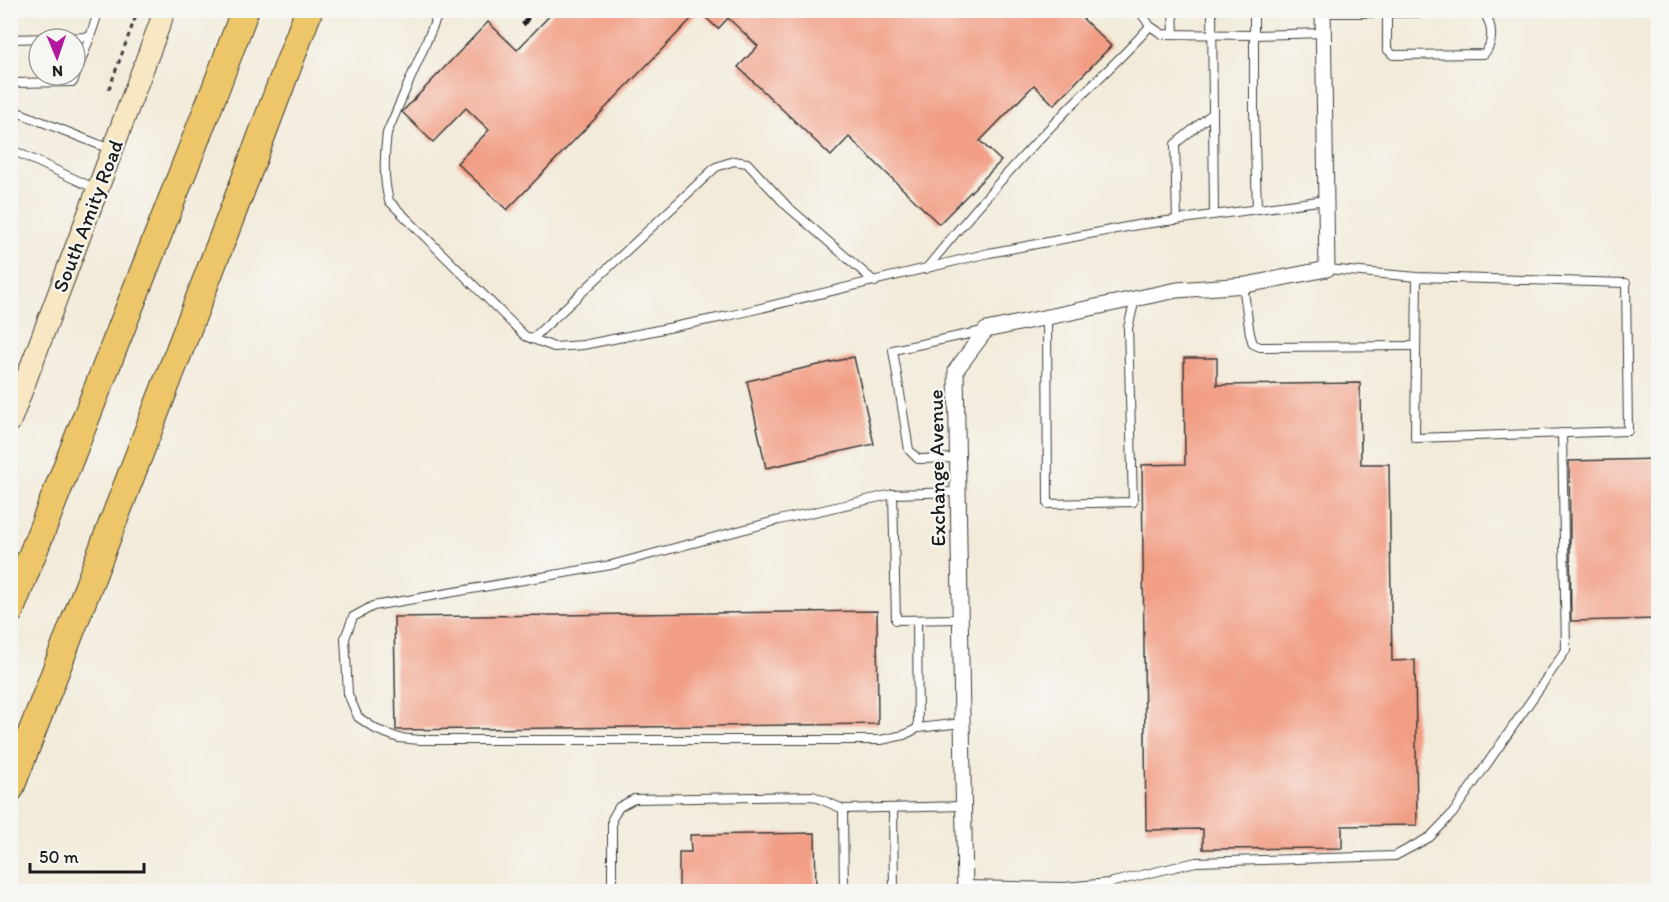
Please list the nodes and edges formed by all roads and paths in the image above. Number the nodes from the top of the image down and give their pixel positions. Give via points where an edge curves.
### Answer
1 (99, 10) edge
2 (138, 10) edge
3 (234, 10) edge
4 (245, 10) edge
5 (309, 10) edge
6 (440, 10) edge
7 (1139, 10) edge
8 (1173, 10) edge
9 (1212, 10) edge
10 (1254, 10) edge
11 (164, 11) edge
12 (1323, 12) edge
13 (1387, 13) junction
14 (1150, 26) junction
15 (1324, 33) junction
16 (1174, 34) junction
17 (1212, 34) junction
18 (1255, 35) junction
19 (90, 37) junction
20 (11, 39) edge
21 (109, 89) dead end
22 (215, 90) junction
23 (10, 109) edge
24 (1213, 113) junction
25 (10, 149) edge
26 (114, 151) junction
27 (98, 190) junction
28 (1326, 200) junction
29 (1257, 209) junction
30 (1214, 214) junction
31 (1177, 220) junction
32 (1328, 268) junction
33 (926, 269) junction
34 (1417, 277) junction
35 (875, 282) junction
36 (1244, 285) junction
37 (1135, 299) junction
38 (1047, 317) junction
39 (986, 330) junction
40 (532, 339) junction
41 (1416, 346) junction
42 (10, 422) edge
43 (1562, 433) junction
44 (957, 458) junction
45 (958, 492) junction
46 (893, 494) junction
47 (10, 611) edge
48 (960, 619) junction
49 (917, 620) junction
50 (962, 723) junction
51 (918, 728) junction
52 (10, 789) edge
53 (964, 806) junction
54 (893, 808) junction
55 (843, 809) junction
56 (965, 888) edge
57 (612, 889) dead end
58 (844, 891) edge
59 (894, 891) edge

1 - 19 lane
2 - 21 path
3 - 22 highway
4 - 22 highway
5 - 52 highway
6 - 40 lane via 387,133 385,187 389,201
7 - 14 lane
8 - 16 lane
9 - 17 lane
10 - 18 lane
11 - 26 main road, South Amity Road
12 - 13 lane
12 - 15 street
13 - 13 lane via 1484,13 1491,22 1490,47 1484,54 1393,55 1387,49
14 - 16 lane via 1162,34
14 - 33 lane via 962,223
15 - 18 lane
15 - 28 street
16 - 17 lane
17 - 18 lane
17 - 24 lane
18 - 29 lane
19 - 20 lane
19 - 20 lane via 73,82 12,82
22 - 47 highway
23 - 26 lane
24 - 30 lane
24 - 31 lane via 1175,144
25 - 27 lane
26 - 27 main road, South Amity Road
27 - 42 main road, South Amity Road
28 - 29 lane
28 - 32 street
29 - 30 lane
30 - 31 lane
31 - 33 lane via 1000,250
32 - 34 lane
32 - 36 street
33 - 35 lane
34 - 41 lane
34 - 43 lane via 1626,283 1628,431
35 - 40 lane via 584,345 554,347
35 - 40 lane via 787,206 747,163 734,161 716,167
36 - 37 street via 1177,290
36 - 41 lane via 1250,333 1253,344 1260,347
37 - 38 street
37 - 38 lane via 1128,328 1133,502 1048,504
38 - 39 street
39 - 44 street, Exchange Avenue via 956,370
39 - 44 lane via 893,350 909,450 918,459
41 - 43 lane via 1415,438
43 - 56 lane via 1566,650 1453,813 1430,837 1395,856 1196,862 1109,883
44 - 45 street, Exchange Avenue
45 - 46 lane
45 - 48 street, Exchange Avenue
46 - 49 lane via 896,620
46 - 51 lane via 611,565 373,606 353,617 345,638 348,694 358,717 377,730 420,740 881,740
48 - 49 lane
48 - 50 street, Exchange Avenue
49 - 51 lane
50 - 51 lane
50 - 53 street, Exchange Avenue
53 - 54 lane
53 - 56 street, Exchange Avenue
54 - 55 lane
54 - 59 lane
55 - 57 lane via 813,796 634,799 619,807 612,819
55 - 58 lane

